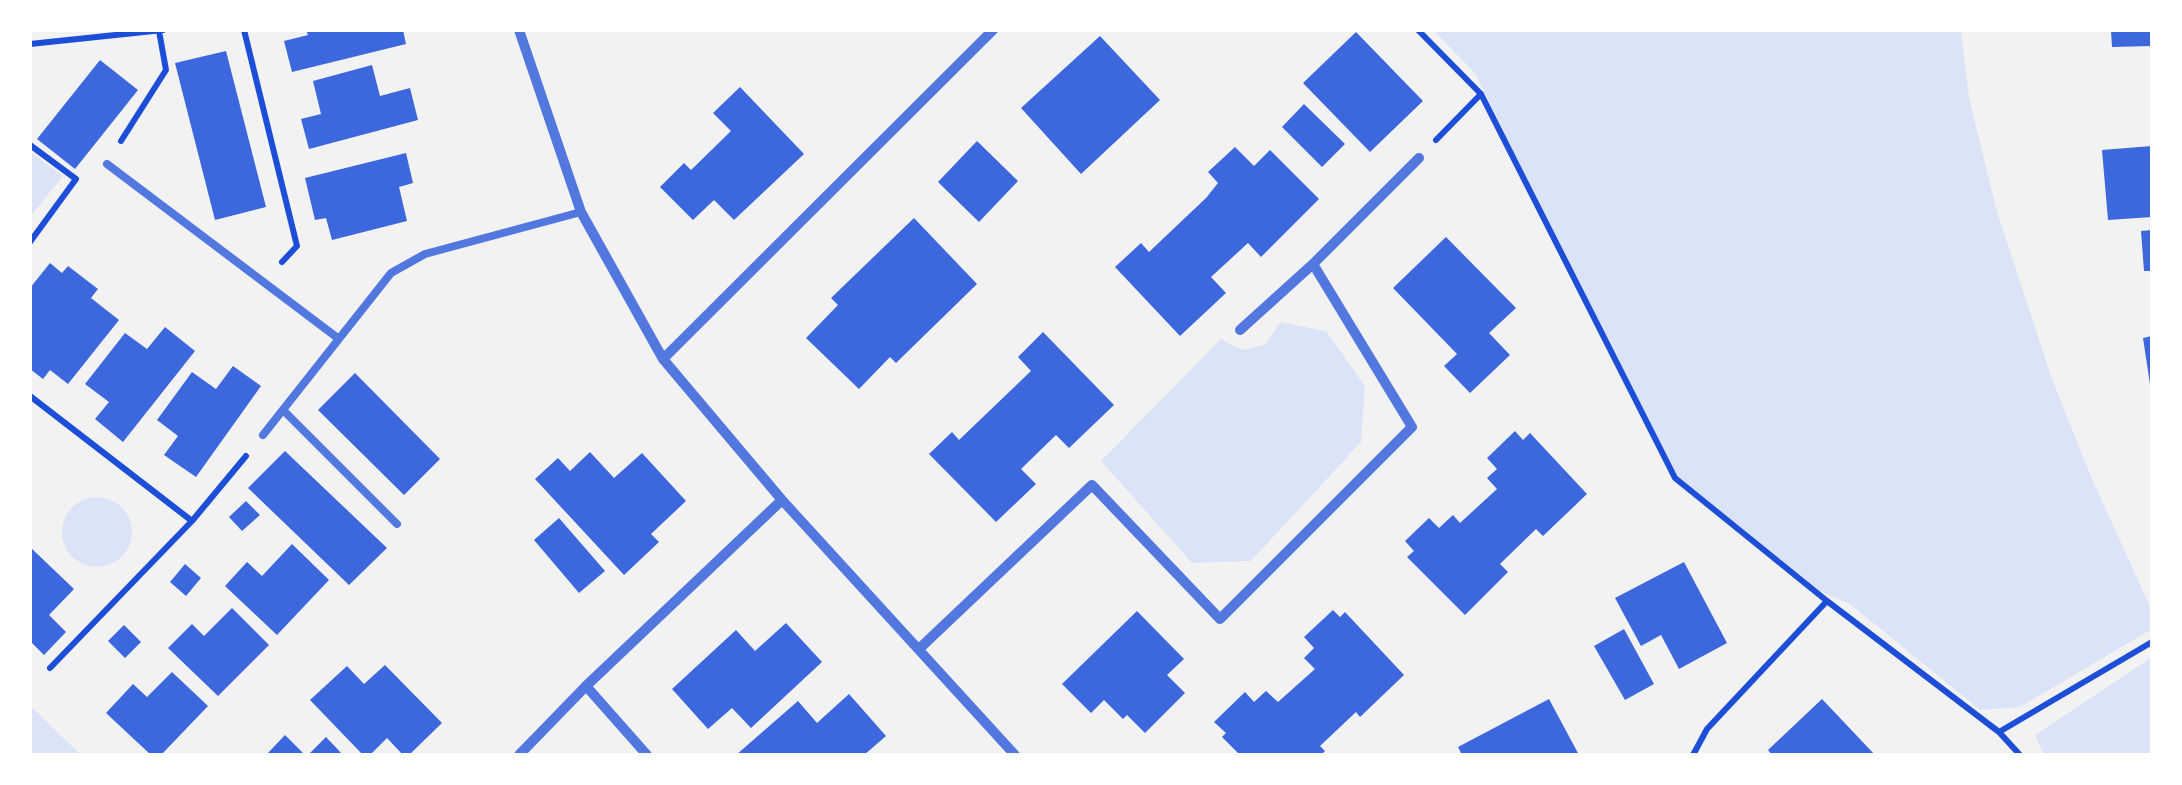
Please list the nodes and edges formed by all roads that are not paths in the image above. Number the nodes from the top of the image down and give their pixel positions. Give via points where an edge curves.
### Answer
1 (519, 30) edge
2 (993, 30) edge
3 (1419, 158) road end
4 (106, 164) road end
5 (581, 212) junction
6 (1313, 264) junction
7 (1240, 330) dead end
8 (339, 339) junction
9 (662, 358) junction
10 (283, 410) junction
11 (263, 435) road end
12 (782, 500) junction
13 (398, 524) dead end
14 (920, 648) junction
15 (586, 686) junction
16 (519, 755) edge
17 (647, 755) edge
18 (1015, 755) edge

1 - 5 street
2 - 9 street
3 - 6 street
4 - 8 lane
5 - 8 lane via 425,254 391,273
5 - 9 street
6 - 7 street
6 - 14 street via 1412,428 1220,619 1092,485
8 - 10 lane
9 - 12 street
10 - 11 lane
10 - 13 lane
12 - 14 street
12 - 15 street
14 - 18 street
15 - 16 street
15 - 17 street

